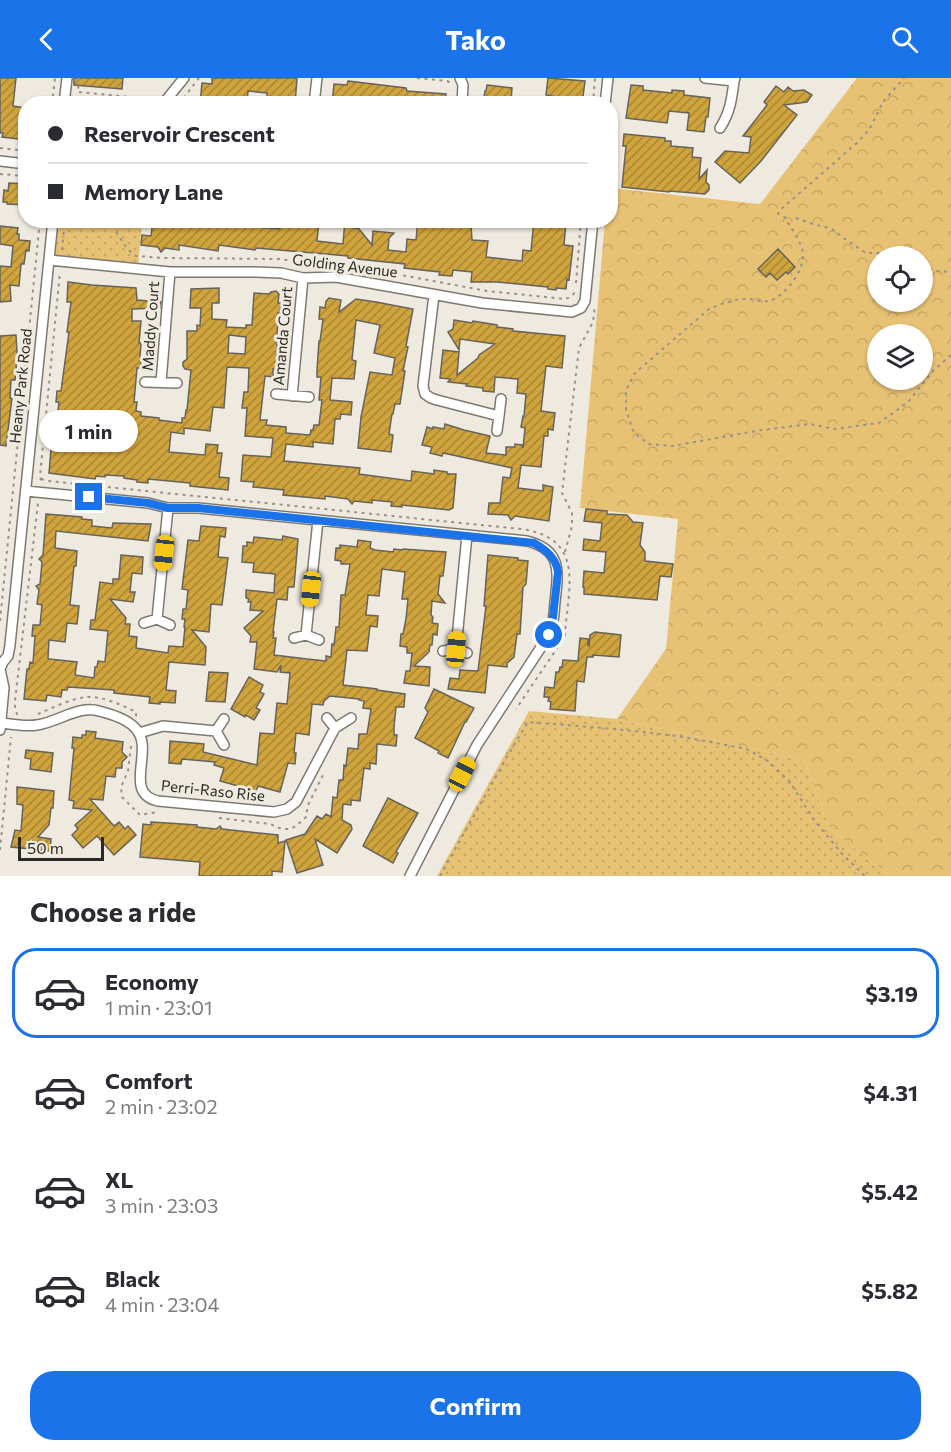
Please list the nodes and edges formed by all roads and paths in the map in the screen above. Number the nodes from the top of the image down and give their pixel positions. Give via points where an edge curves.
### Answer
1 (55, 78) edge
2 (67, 78) edge
3 (79, 78) edge
4 (184, 78) edge
5 (199, 78) edge
6 (317, 78) edge
7 (417, 78) edge
8 (596, 78) edge
9 (608, 78) edge
10 (705, 78) edge
11 (904, 78) edge
12 (461, 80) edge
13 (734, 80) edge
14 (53, 96) edge
15 (65, 96) edge
16 (120, 96) edge
17 (169, 96) edge
18 (185, 96) edge
19 (315, 96) edge
20 (463, 96) edge
21 (594, 96) edge
22 (606, 96) edge
23 (720, 128) dead end
24 (0, 148) edge
25 (18, 150) edge
26 (0, 161) edge
27 (18, 163) edge
28 (0, 174) edge
29 (18, 175) edge
30 (778, 215) dead end
31 (784, 216) dead end
32 (796, 218) dead end
33 (39, 228) edge
34 (52, 228) edge
35 (64, 228) edge
36 (115, 228) edge
37 (580, 228) edge
38 (592, 228) edge
39 (62, 250) dead end
40 (867, 253) edge
41 (49, 260) junction
42 (933, 270) edge
43 (60, 271) dead end
44 (951, 271) edge
45 (170, 272) junction
46 (303, 279) junction
47 (434, 295) junction
48 (595, 301) dead end
49 (951, 355) edge
50 (145, 382) dead end
51 (162, 382) junction
52 (177, 383) dead end
53 (276, 394) dead end
54 (292, 396) junction
55 (309, 397) dead end
56 (501, 399) dead end
57 (499, 416) junction
58 (497, 431) dead end
59 (40, 480) dead end
60 (26, 491) junction
61 (38, 503) dead end
62 (168, 508) junction
63 (318, 520) junction
64 (467, 535) junction
65 (565, 552) dead end
66 (157, 619) junction
67 (0, 621) edge
68 (144, 623) dead end
69 (170, 625) dead end
70 (306, 635) junction
71 (294, 638) dead end
72 (319, 640) dead end
73 (456, 649) junction
74 (443, 651) dead end
75 (467, 653) dead end
76 (0, 669) edge
77 (14, 716) dead end
78 (224, 718) dead end
79 (327, 718) dead end
80 (351, 718) dead end
81 (1, 723) edge
82 (334, 728) junction
83 (0, 730) edge
84 (216, 731) junction
85 (139, 733) junction
86 (12, 737) dead end
87 (131, 740) dead end
88 (224, 744) dead end
89 (326, 770) dead end
90 (159, 812) dead end
91 (213, 818) dead end
92 (0, 850) edge
93 (410, 876) edge
94 (440, 876) edge
95 (868, 876) edge

1 - 14 path
2 - 15 street
3 - 16 path via 78,92
4 - 17 street
5 - 18 path
6 - 19 street
7 - 12 path via 454,83
8 - 21 path
9 - 22 street
10 - 13 street
11 - 30 path via 883,102 858,142
12 - 20 street
13 - 23 street via 730,108
24 - 25 path
26 - 27 street
28 - 29 path
31 - 49 path via 803,250 801,268 791,284 769,300 741,299 709,309 635,373 626,390 626,410 634,433 649,444 672,446 810,424 834,429 879,423 908,402
32 - 40 path via 832,229
33 - 67 path
34 - 41 street, Heany Park Road
35 - 39 path
36 - 37 path via 123,244 136,256 268,259 358,267 487,291 565,299 576,289
38 - 47 street, Golding Avenue via 584,305 577,311 530,309
41 - 45 street, Golding Avenue
41 - 60 street, Heany Park Road
42 - 44 path
43 - 59 path
45 - 46 street, Golding Avenue via 272,272
45 - 51 street, Maddy Court
46 - 47 street, Golding Avenue via 344,278
46 - 54 street, Amanda Court
47 - 57 street via 424,394
48 - 65 path via 593,322 579,348 562,493 572,513
50 - 51 street, Maddy Court
51 - 52 street, Maddy Court
53 - 54 street, Amanda Court
54 - 55 street, Amanda Court
56 - 57 street
57 - 58 street
60 - 62 street
60 - 76 street, Heany Park Road via 10,645
61 - 77 path
62 - 63 street
62 - 66 street
63 - 64 street
63 - 70 street
64 - 73 street
64 - 93 street via 534,543 552,557 558,572 552,626 477,745
66 - 68 street
66 - 69 street
70 - 71 street
70 - 72 street
73 - 74 street
73 - 75 street
76 - 81 street, Heany Park Road via 4,688
78 - 84 street
79 - 82 street
80 - 82 street
81 - 83 street, Heany Park Road
81 - 85 street via 34,726 78,711 96,710 127,722
82 - 85 street, Perri-Raso Rise via 296,802 274,812 149,798 140,786 143,750
84 - 85 street via 164,726
84 - 88 street
86 - 92 path
87 - 90 path via 122,797 140,815
89 - 91 path via 306,817 290,829
94 - 95 path via 528,723 678,736 747,749 790,782 843,855

